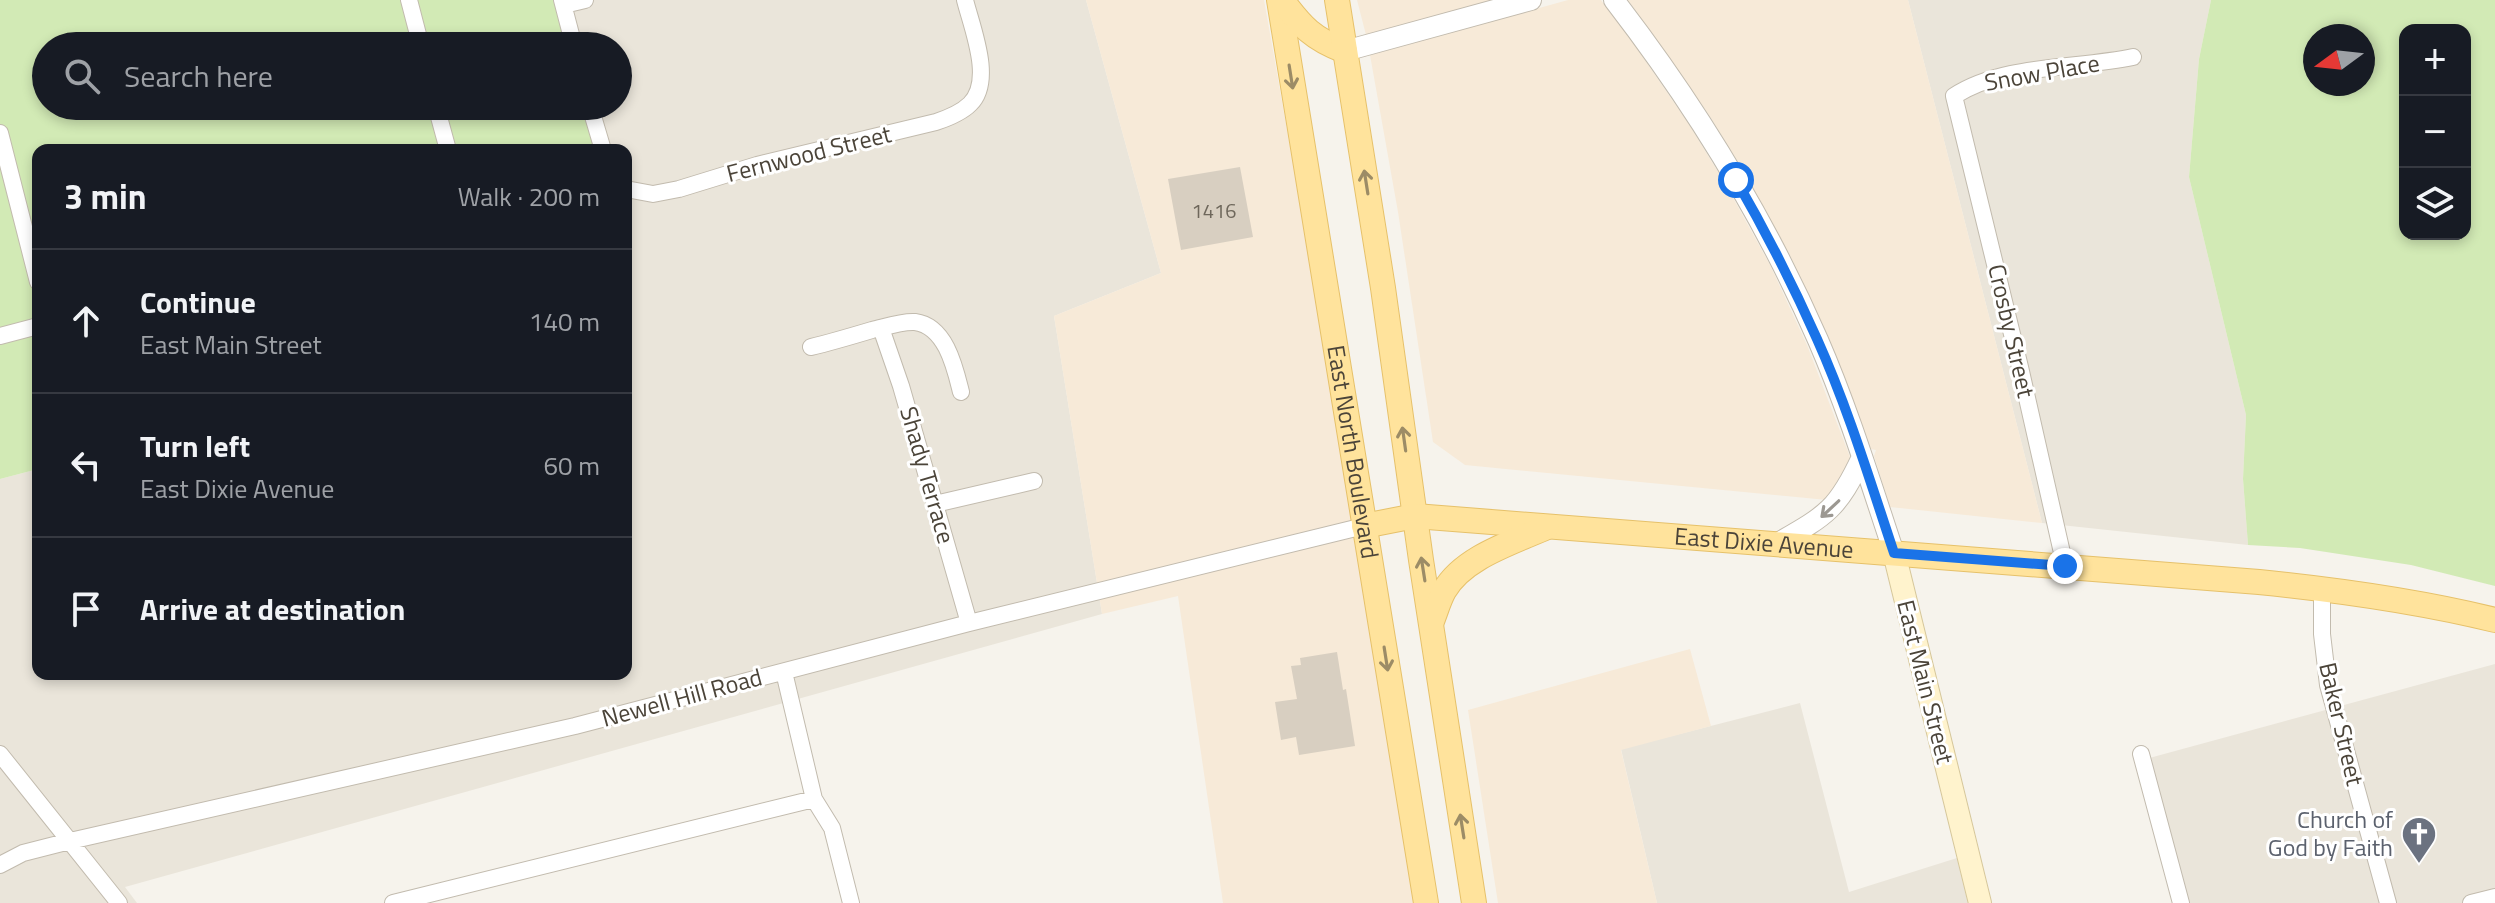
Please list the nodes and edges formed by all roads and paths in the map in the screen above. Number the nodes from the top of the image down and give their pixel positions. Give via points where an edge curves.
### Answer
1 (409, 0) edge
2 (585, 0) edge
3 (965, 0) edge
4 (1280, 0) edge
5 (1337, 0) edge
6 (1531, 0) edge
7 (1614, 0) edge
8 (563, 3) edge
9 (417, 32) edge
10 (570, 32) edge
11 (1345, 51) junction
12 (2133, 57) dead end
13 (1954, 96) joint
14 (440, 120) edge
15 (594, 120) edge
16 (0, 133) edge
17 (446, 144) edge
18 (601, 144) edge
19 (632, 190) edge
20 (32, 258) edge
21 (32, 328) edge
22 (881, 328) junction
23 (0, 336) edge
24 (811, 347) dead end
25 (961, 392) dead end
26 (1862, 457) junction
27 (1034, 481) dead end
28 (935, 504) junction
29 (1415, 516) junction
30 (1364, 526) junction
31 (1549, 526) junction
32 (1778, 543) junction
33 (1894, 553) junction
34 (2065, 566) junction
35 (2322, 588) junction
36 (2495, 620) edge
37 (969, 623) junction
38 (1431, 623) junction
39 (784, 672) junction
40 (0, 754) edge
41 (2141, 754) dead end
42 (814, 799) junction
43 (70, 841) junction
44 (0, 865) edge
45 (2495, 897) edge
46 (119, 903) edge
47 (393, 903) edge
48 (851, 903) edge
49 (1426, 903) edge
50 (1474, 903) edge
51 (1980, 903) edge
52 (2181, 903) edge
53 (2388, 903) edge
54 (2471, 903) edge

1 - 9 street
2 - 8 street
3 - 19 street, Fernwood Street via 982,79 977,95 963,110 936,122 679,189 653,194
4 - 11 main road via 1321,42
4 -> 30 main road, East North Boulevard
5 - 11 main road
6 - 11 street
7 - 26 street, East Main Street via 1700,120 1757,217 1818,340
8 - 10 street
29 -> 11 main road
12 - 13 street, Snow Place via 2005,76 1970,85
13 - 34 street, Crosby Street
14 - 17 street
15 - 18 street
16 - 20 street
21 - 23 street
22 - 24 street
22 - 25 street via 914,322 935,333 953,363
22 - 28 street, Shady Terrace
26 -> 32 street via 1835,507
26 - 33 street, East Main Street
27 - 28 street
28 - 37 street, Shady Terrace
29 - 30 main road, East Dixie Avenue
29 - 31 main road, East Dixie Avenue
38 -> 29 main road
30 - 37 street, Newell Hill Road
30 -> 49 main road, East North Boulevard
31 - 32 main road, East Dixie Avenue
31 - 38 main road via 1463,570 1445,589
32 - 33 main road, East Dixie Avenue
33 - 34 main road, East Dixie Avenue
33 - 51 main road, East Main Street
34 - 35 main road, East Dixie Avenue
35 - 36 main road, East Dixie Avenue
35 - 53 street, Baker Street via 2328,685
37 - 39 street, Newell Hill Road
50 -> 38 main road
39 - 42 street
39 - 43 street, Newell Hill Road via 562,729
40 - 43 street
41 - 52 street
42 - 47 street
42 - 48 street via 832,828
43 - 44 street, Newell Hill Road
43 - 46 street
45 - 54 street

